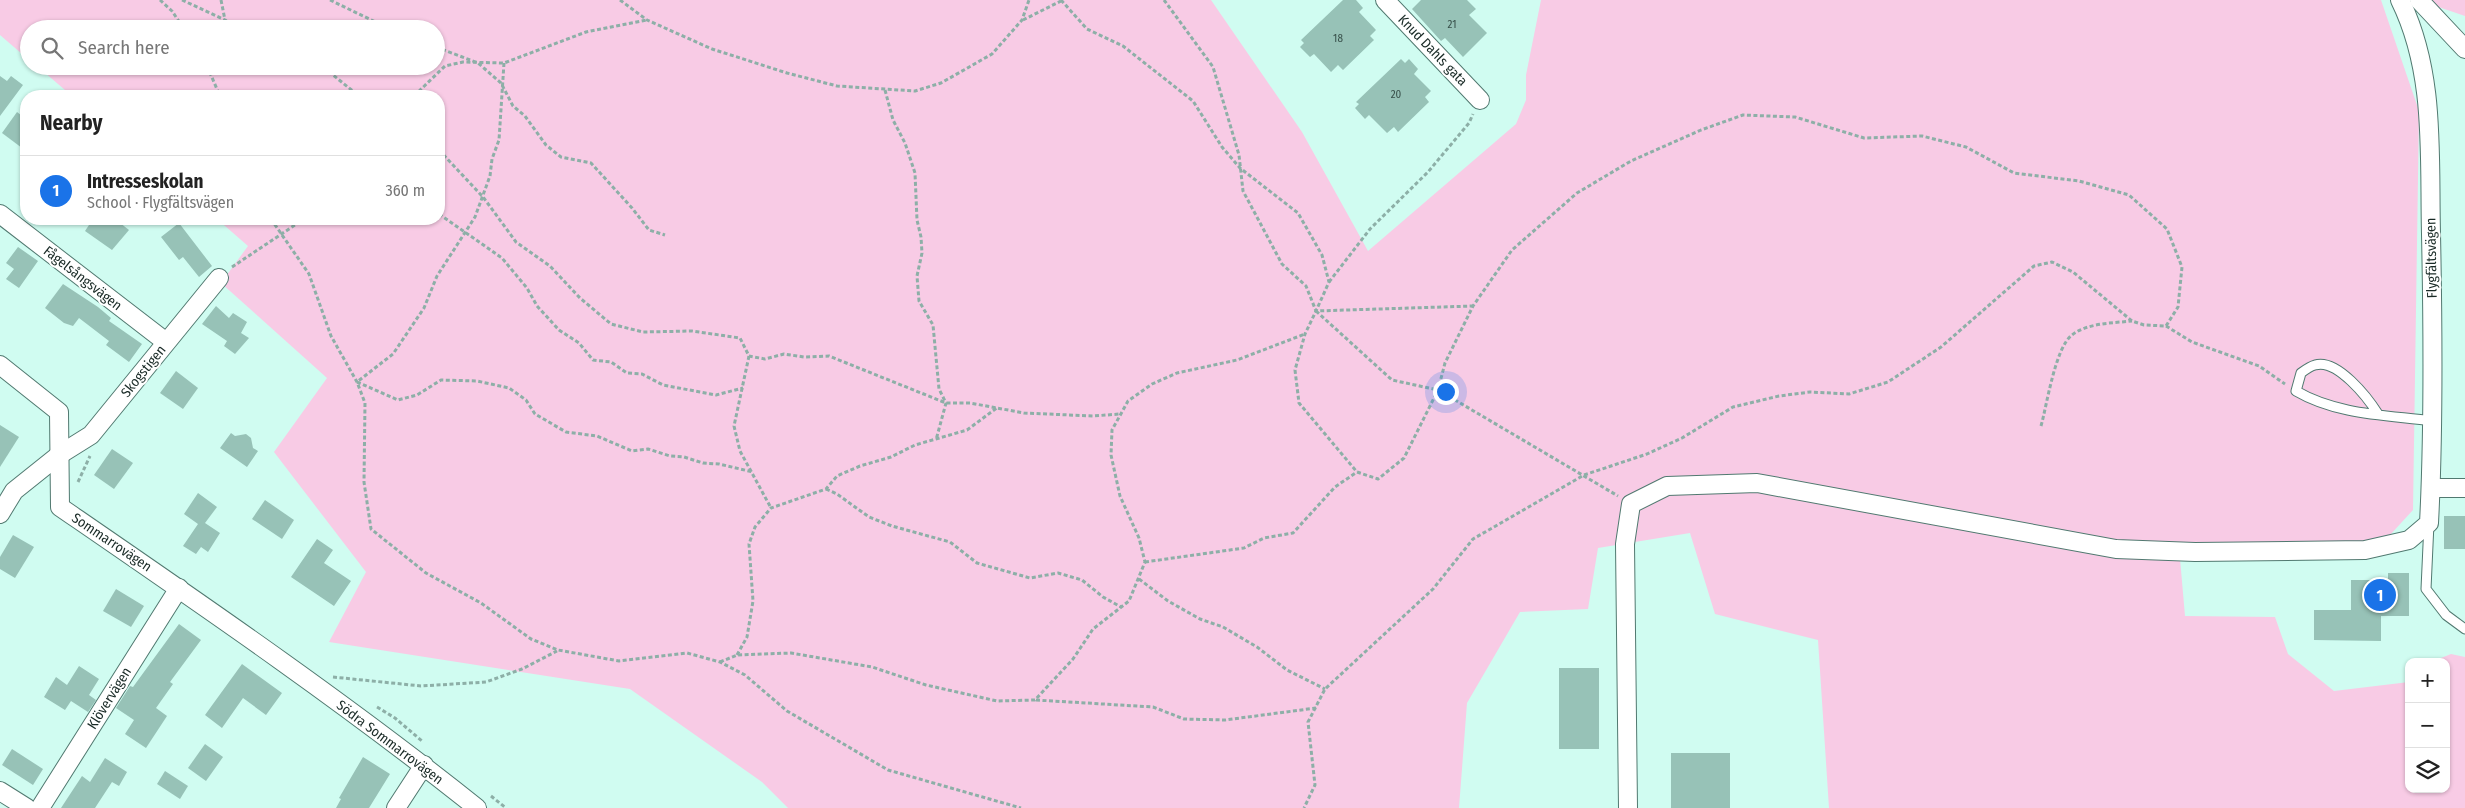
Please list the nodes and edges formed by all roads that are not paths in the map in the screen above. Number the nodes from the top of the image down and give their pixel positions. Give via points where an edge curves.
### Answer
1 (2400, 0) edge
2 (2419, 0) edge
3 (1391, 2) edge
4 (2465, 49) edge
5 (1480, 100) road end
6 (0, 214) edge
7 (219, 278) road end
8 (166, 342) junction
9 (0, 365) edge
10 (2378, 414) junction
11 (2432, 421) junction
12 (59, 455) junction
13 (2431, 488) junction
14 (2465, 488) edge
15 (0, 514) edge
16 (2429, 523) junction
17 (179, 588) junction
18 (2465, 629) edge
19 (303, 676) joint
20 (424, 766) junction
21 (0, 791) edge
22 (27, 808) edge
23 (40, 808) edge
24 (396, 808) edge
25 (477, 808) edge
26 (1628, 808) edge

1 - 11 street, Flygfältsvägen via 2411,22 2423,67 2429,115
2 - 4 street
3 - 5 street, Knud Dahls gata
6 - 8 street, Fågelsångsvägen
7 - 8 street, Skogstigen
8 - 12 street, Skogstigen via 91,435
9 - 12 street, Sommarrovägen via 59,412
10 - 10 lane via 2346,411 2312,401 2296,391 2301,373 2316,364 2331,366 2368,397
10 - 11 lane
11 - 13 street, Flygfältsvägen
12 - 15 street, Skogstigen via 14,491
12 - 17 street, Sommarrovägen via 60,506
13 - 14 street
13 - 16 street, Flygfältsvägen
16 - 18 lane via 2426,589 2446,615
16 - 26 street via 2409,540 2365,550 2195,552 2116,548 1756,483 1667,486 1631,504 1624,544
17 - 19 street, Sommarrovägen
17 - 23 street, Klövervägen
19 - 20 street, Södra Sommarrovägen
20 - 24 street
20 - 25 street, Södra Sommarrovägen
21 - 22 street

